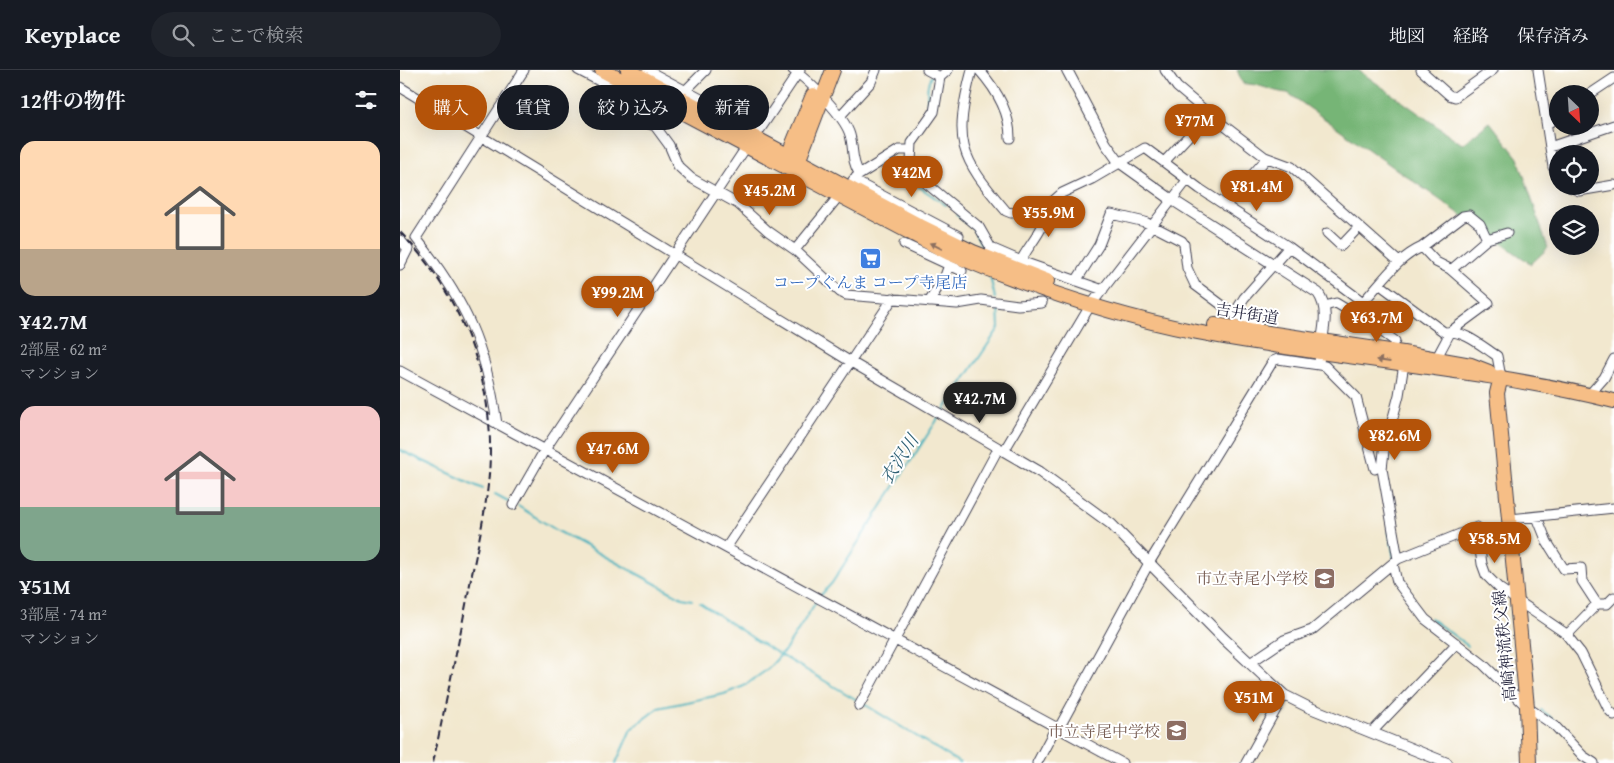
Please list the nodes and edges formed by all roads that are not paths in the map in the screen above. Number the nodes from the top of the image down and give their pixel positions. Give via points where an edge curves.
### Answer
1 (524, 70) edge
2 (578, 70) edge
3 (602, 70) edge
4 (628, 70) edge
5 (647, 70) edge
6 (706, 70) edge
7 (823, 70) edge
8 (833, 70) edge
9 (876, 70) edge
10 (927, 70) edge
11 (948, 70) edge
12 (972, 70) edge
13 (979, 70) edge
14 (1068, 70) edge
15 (1165, 70) edge
16 (1421, 70) edge
17 (1493, 70) edge
18 (797, 71) edge
19 (1540, 71) edge
20 (940, 77) junction
21 (1614, 78) edge
22 (676, 85) edge
23 (400, 87) edge
24 (1599, 88) edge
25 (687, 89) edge
26 (687, 91) edge
27 (818, 94) junction
28 (1209, 114) junction
29 (840, 116) junction
30 (1547, 124) joint
31 (1614, 125) edge
32 (481, 136) junction
33 (753, 138) junction
34 (1010, 138) dead end
35 (1550, 145) edge
36 (1556, 145) edge
37 (911, 150) junction
38 (1268, 158) junction
39 (1119, 162) junction
40 (1164, 162) junction
41 (792, 163) junction
42 (1188, 179) junction
43 (849, 184) junction
44 (1614, 185) edge
45 (1599, 188) edge
46 (716, 194) junction
47 (1173, 200) junction
48 (1226, 206) junction
49 (1045, 208) junction
50 (1154, 226) junction
51 (1359, 227) junction
52 (1327, 233) dead end
53 (1507, 233) dead end
54 (959, 236) dead end
55 (1487, 239) junction
56 (400, 240) edge
57 (904, 244) dead end
58 (1422, 246) junction
59 (1289, 247) junction
60 (795, 250) junction
61 (676, 253) junction
62 (1398, 260) junction
63 (1020, 262) junction
64 (400, 265) edge
65 (949, 265) junction
66 (1275, 265) junction
67 (990, 267) junction
68 (1451, 270) junction
69 (962, 271) dead end
70 (1076, 281) junction
71 (1379, 284) junction
72 (893, 298) junction
73 (1097, 298) junction
74 (929, 302) junction
75 (1363, 302) junction
76 (1042, 303) dead end
77 (1325, 306) junction
78 (1234, 314) junction
79 (1374, 326) junction
80 (1451, 331) junction
81 (1258, 333) junction
82 (1395, 341) dead end
83 (1320, 352) junction
84 (1436, 359) junction
85 (1614, 359) edge
86 (851, 362) junction
87 (1404, 364) junction
88 (400, 370) edge
89 (1501, 377) junction
90 (1590, 395) junction
91 (1609, 399) edge
92 (1614, 409) edge
93 (496, 424) junction
94 (1001, 450) junction
95 (544, 451) junction
96 (1376, 469) dead end
97 (513, 505) dead end
98 (1614, 508) edge
99 (1537, 517) junction
100 (1510, 519) junction
101 (726, 548) junction
102 (1395, 562) junction
103 (1149, 563) junction
104 (1614, 597) edge
105 (1516, 600) junction
106 (1597, 604) junction
107 (1567, 635) junction
108 (894, 640) junction
109 (1457, 643) junction
110 (1250, 663) junction
111 (1284, 695) junction
112 (858, 706) dead end
113 (1527, 707) junction
114 (1614, 715) edge
115 (1058, 727) junction
116 (1372, 732) junction
117 (1037, 763) edge
118 (1122, 763) edge
119 (1246, 763) edge
120 (1447, 763) edge
121 (1529, 763) edge
122 (1594, 763) edge

1 - 32 street
2 - 46 street via 611,87 641,121 654,126 678,166
3 - 33 main road
4 - 33 main road
5 - 22 street
6 - 25 street
7 - 27 main road
8 - 27 main road
9 - 29 street via 871,82
10 - 20 street
11 - 20 street
12 - 49 street via 961,109 963,145 968,162 977,178 1011,214
13 - 34 street via 992,85 1010,120
14 - 39 street via 1106,144
15 - 28 street via 1177,87
16 - 17 street via 1452,97 1459,96
18 - 27 street
18 - 33 street
19 - 30 street
20 - 37 street via 934,112 914,136
21 - 24 street
23 - 32 street
26 - 33 street
27 - 29 street
27 - 41 main road
28 - 38 street
28 - 40 street
29 - 43 street via 850,135 853,163
30 - 35 street
31 - 36 street
32 - 61 street
32 - 93 street via 416,238 452,286 476,335 491,382
33 - 41 main road, 吉井街道
33 - 46 street
37 - 43 street via 899,150
37 - 63 street via 915,174 979,227 991,248
38 - 48 street
38 - 51 street via 1292,167
39 - 40 street via 1145,148
39 - 47 street
39 - 49 street via 1062,193
40 - 42 street
41 - 43 main road, 吉井街道
42 - 47 street
42 - 48 street
43 - 54 street
43 - 60 street
43 - 67 main road, 吉井街道 via 920,226 973,252
67 -> 43 main road, 吉井街道 via 905,231
44 - 45 street
46 - 60 street via 738,204
46 - 61 street
47 - 50 street
47 - 66 street
48 - 59 street
49 - 63 street via 1041,230
50 - 70 street via 1111,214 1099,246
50 - 73 street
50 - 78 street via 1182,240 1190,280
51 - 52 street via 1341,246
51 - 62 street
53 - 55 street
55 - 58 street via 1480,224 1469,215
55 - 68 street
56 - 64 street via 408,249
57 - 65 street
58 - 62 street
58 - 68 street via 1436,262
59 - 66 street
59 - 75 street
60 - 72 street via 846,295
61 - 86 street
61 - 95 street
62 - 71 street
63 - 70 street
65 - 69 street
65 - 74 street
66 - 77 street via 1318,293
66 - 78 street via 1244,298
67 - 73 main road, 吉井街道
68 - 80 street via 1489,304
70 - 73 street
71 - 75 street
71 - 80 street via 1444,332
72 - 74 street
72 - 86 street
73 - 81 main road, 吉井街道
73 - 83 main road, 吉井街道 via 1196,332
73 - 94 street
74 - 76 street
75 - 79 street
77 - 79 street via 1336,303
77 - 83 street
78 - 81 street via 1257,323
79 - 82 street
80 - 84 street
80 - 89 street via 1498,356
81 - 83 main road, 吉井街道
83 - 84 main road, 吉井街道
87 -> 83 main road, 吉井街道
83 - 96 street via 1325,366 1356,397
83 - 103 street via 1273,361
84 - 89 main road, 吉井街道 via 1471,365
85 - 90 street
86 - 94 street
86 - 101 street
87 - 89 main road, 吉井街道
87 - 102 street via 1382,469
88 - 93 street
89 - 90 main road, 吉井街道
89 - 100 main road, 高崎神流秩父線 via 1497,393
90 - 91 main road, 吉井街道
91 - 92 street
93 - 95 street
94 - 103 street via 1080,500 1111,524
94 - 108 street
95 - 97 street
95 - 101 street
98 - 99 street
99 - 100 street
99 - 106 street via 1564,569 1581,568 1582,581
100 - 105 main road, 高崎神流秩父線
101 - 108 street
102 - 105 street via 1477,527 1486,575
102 - 109 street via 1397,582 1425,619
102 - 110 street via 1312,630 1284,640
103 - 110 street
103 - 115 street
104 - 106 street via 1607,604
105 - 107 street
105 - 113 main road, 高崎神流秩父線
106 - 107 street
107 - 114 street via 1581,653
108 - 112 street
108 - 115 street
109 - 113 street
109 - 116 street
110 - 111 street
111 - 116 street
111 - 119 street
113 - 121 main road, 高崎神流秩父線
113 - 122 street via 1549,721
115 - 117 street
115 - 118 street
116 - 120 street

